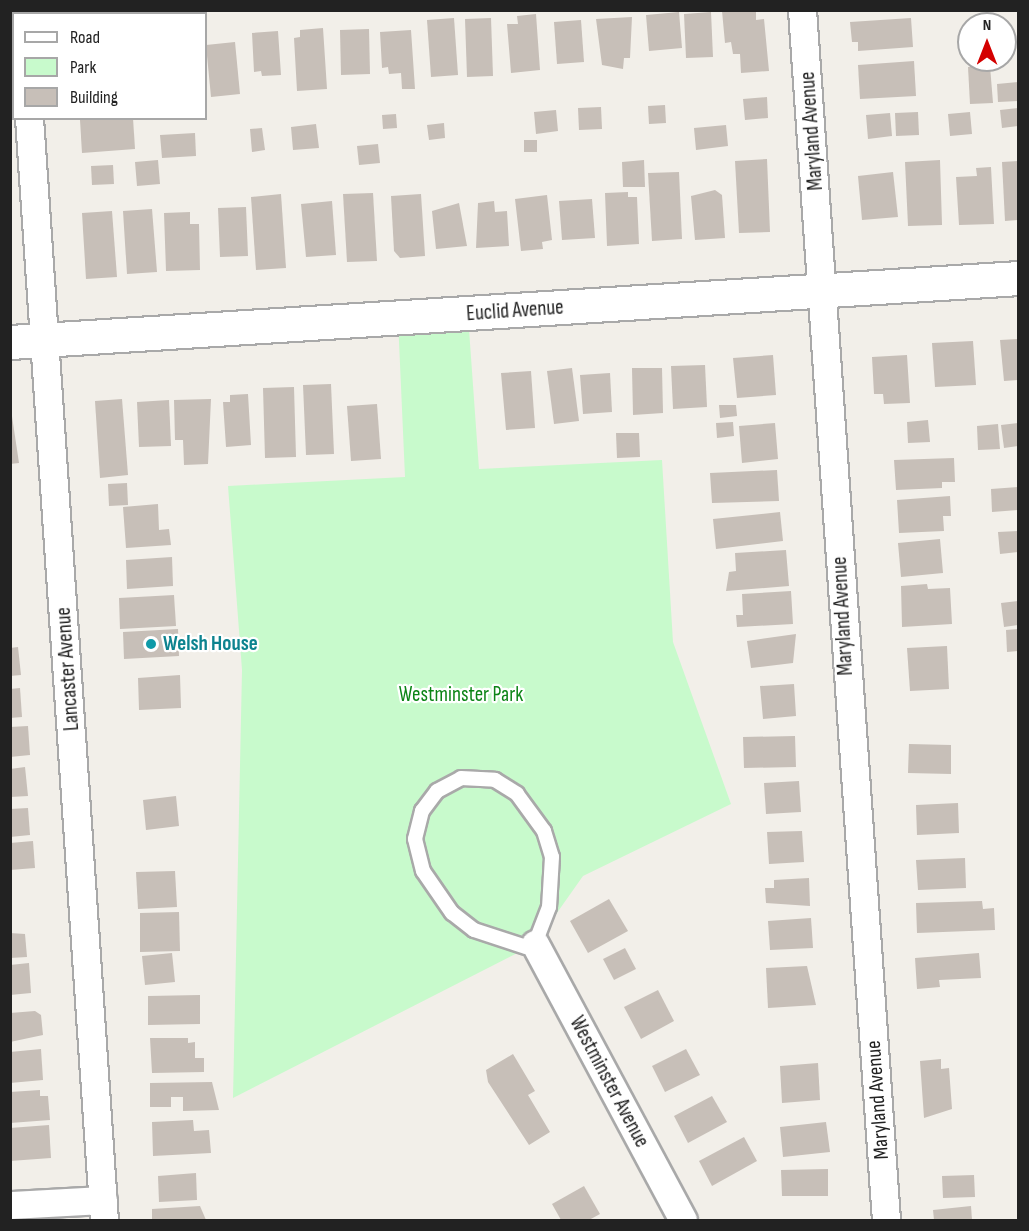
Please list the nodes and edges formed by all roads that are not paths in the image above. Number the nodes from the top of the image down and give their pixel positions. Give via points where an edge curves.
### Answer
1 (802, 10) edge
2 (29, 120) edge
3 (1018, 278) edge
4 (824, 290) junction
5 (45, 340) junction
6 (10, 342) edge
7 (535, 944) junction
8 (10, 1205) edge
9 (103, 1210) edge
10 (683, 1221) edge
11 (886, 1221) edge

1 - 4 street, Maryland Avenue
2 - 5 street, Lancaster Avenue
3 - 4 street, Euclid Avenue
4 - 5 street, Euclid Avenue
4 - 11 street, Maryland Avenue
5 - 6 street, Euclid Avenue
5 - 9 street, Lancaster Avenue
7 - 7 lane via 526,947 474,930 452,913 423,871 415,839 422,811 448,783 471,777 495,780 534,811 552,857 549,907
7 - 10 street, Westminster Avenue
8 - 9 street

